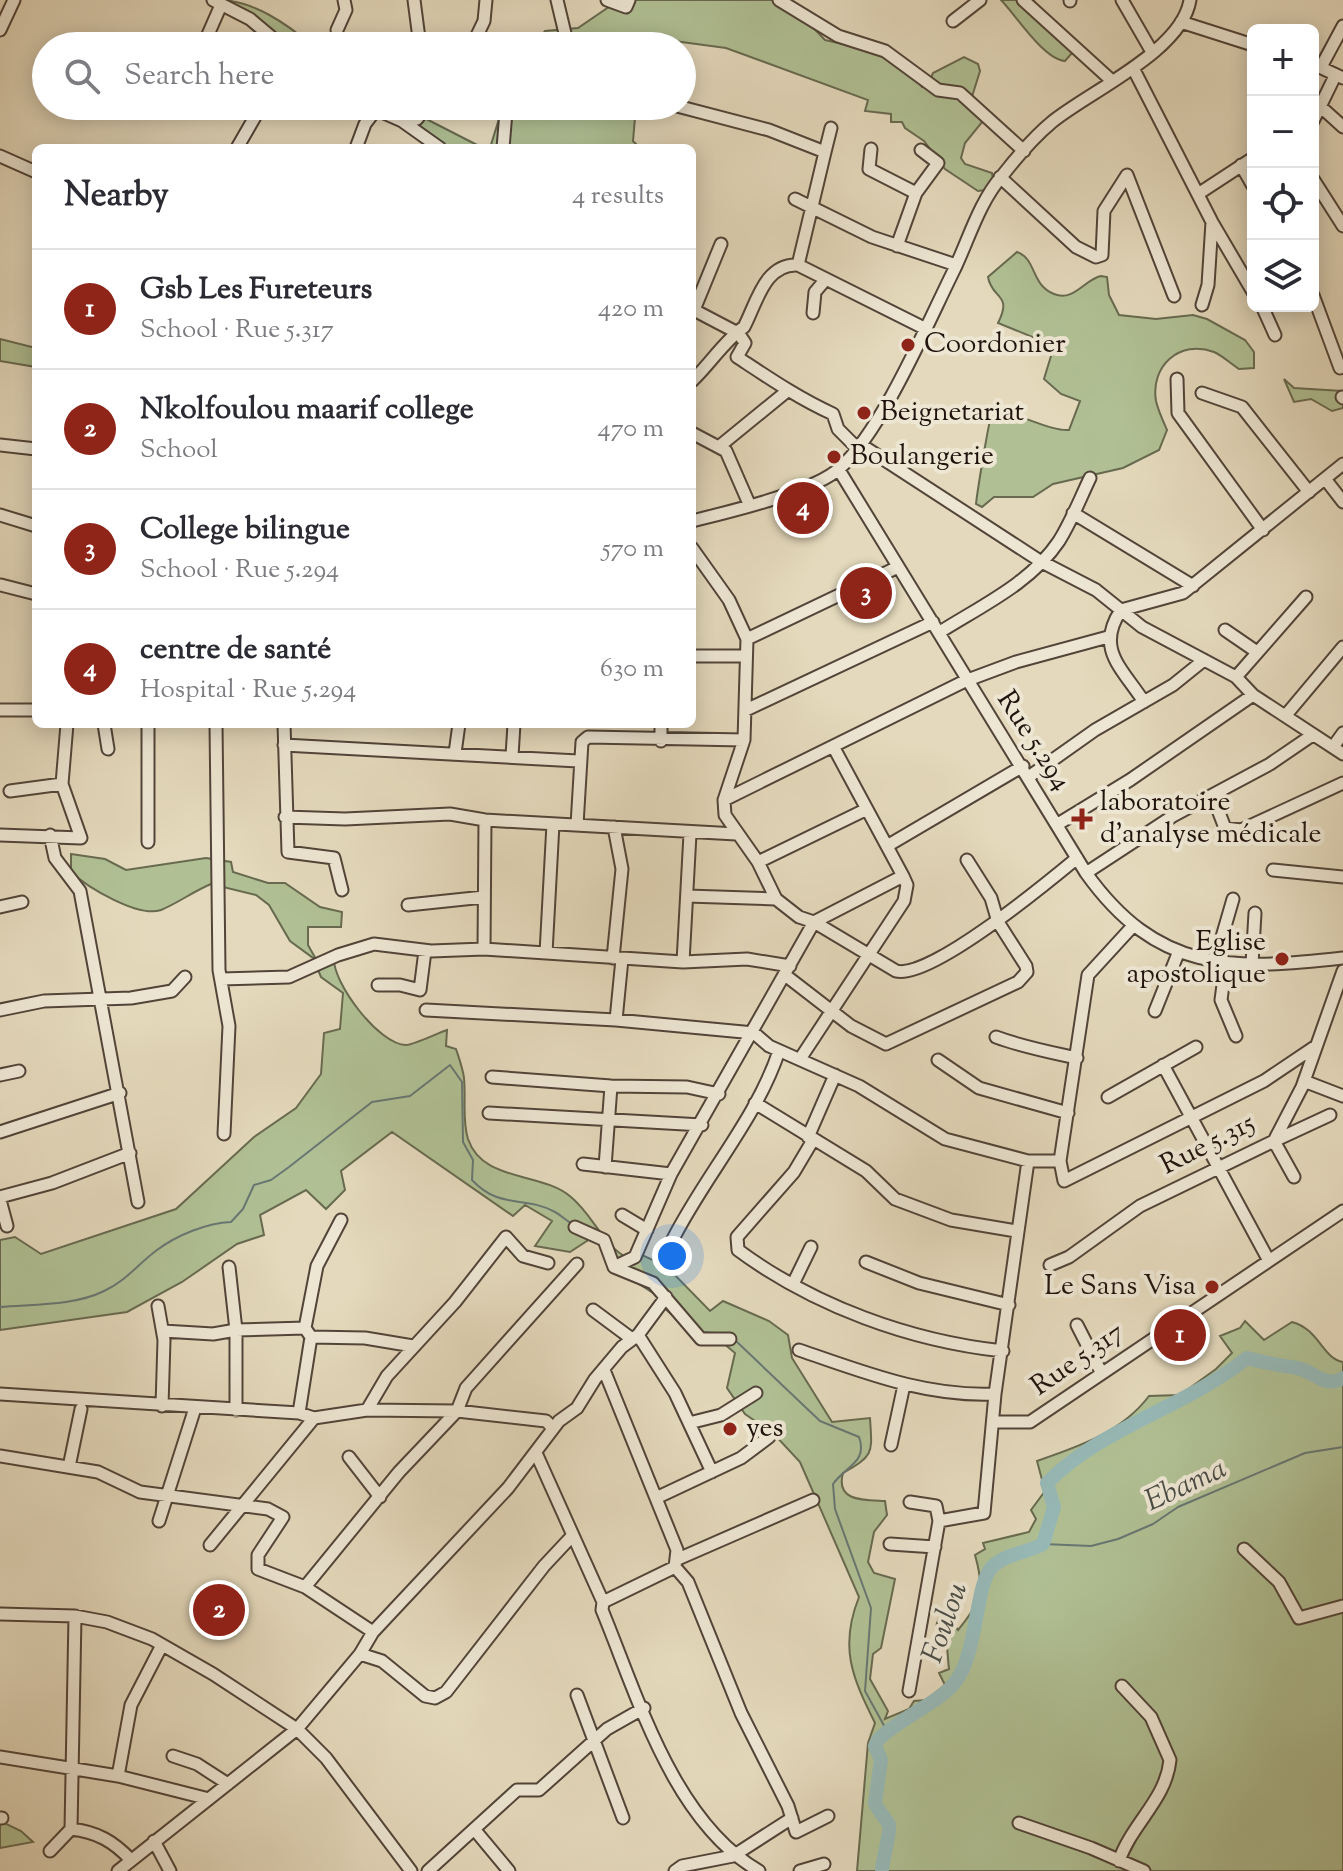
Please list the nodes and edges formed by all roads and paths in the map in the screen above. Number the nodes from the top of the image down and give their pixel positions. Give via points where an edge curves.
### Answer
1 (14, 0) edge
2 (344, 0) edge
3 (414, 0) edge
4 (486, 0) edge
5 (557, 0) edge
6 (607, 0) edge
7 (629, 0) edge
8 (779, 0) edge
9 (980, 0) edge
10 (1023, 0) edge
11 (1122, 0) edge
12 (1190, 0) edge
13 (217, 3) edge
14 (953, 21) dead end
15 (1181, 22) junction
16 (1343, 26) edge
17 (0, 30) edge
18 (337, 30) dead end
19 (208, 32) edge
20 (265, 32) edge
21 (418, 32) edge
22 (479, 32) edge
23 (565, 32) edge
24 (1247, 43) edge
25 (1152, 52) junction
26 (1319, 62) edge
27 (1319, 66) edge
28 (1133, 68) junction
29 (1339, 77) edge
30 (1111, 80) junction
31 (1321, 107) junction
32 (1319, 110) edge
33 (696, 111) edge
34 (254, 120) edge
35 (368, 120) edge
36 (410, 120) edge
37 (505, 120) edge
38 (402, 121) joint
39 (1343, 127) edge
40 (831, 128) dead end
41 (243, 144) edge
42 (358, 144) edge
43 (434, 144) edge
44 (503, 144) edge
45 (871, 149) dead end
46 (921, 150) dead end
47 (1024, 151) junction
48 (825, 152) junction
49 (0, 156) edge
50 (1247, 162) edge
51 (1241, 165) junction
52 (32, 170) edge
53 (1247, 176) edge
54 (1000, 177) junction
55 (1319, 188) edge
56 (916, 193) junction
57 (1198, 194) junction
58 (795, 199) dead end
59 (815, 206) junction
60 (1212, 222) junction
61 (1343, 226) edge
62 (721, 244) dead end
63 (897, 246) junction
64 (798, 265) junction
65 (956, 265) junction
66 (826, 279) junction
67 (1247, 282) edge
68 (1174, 296) dead end
69 (696, 302) edge
70 (1202, 305) dead end
71 (696, 311) edge
72 (1319, 311) edge
73 (1265, 312) edge
74 (813, 313) dead end
75 (924, 328) junction
76 (735, 331) junction
77 (1275, 335) dead end
78 (1340, 368) dead end
79 (696, 377) edge
80 (1177, 379) dead end
81 (786, 392) junction
82 (1202, 393) dead end
83 (696, 436) edge
84 (0, 445) edge
85 (721, 445) junction
86 (858, 446) junction
87 (32, 449) edge
88 (1343, 464) edge
89 (839, 470) junction
90 (1090, 478) dead end
91 (1326, 480) junction
92 (1309, 492) junction
93 (1343, 502) edge
94 (750, 506) junction
95 (1073, 513) junction
96 (0, 515) edge
97 (696, 520) edge
98 (32, 525) edge
99 (1263, 530) junction
100 (696, 554) edge
101 (1040, 561) junction
102 (898, 567) junction
103 (1, 585) edge
104 (1193, 586) junction
105 (32, 593) edge
106 (1306, 597) dead end
107 (1121, 610) junction
108 (936, 627) junction
109 (1225, 630) dead end
110 (1108, 637) junction
111 (747, 639) junction
112 (1343, 647) edge
113 (1257, 652) junction
114 (696, 656) edge
115 (745, 656) junction
116 (1204, 660) junction
117 (1236, 677) junction
118 (965, 681) junction
119 (1253, 695) junction
120 (1144, 702) junction
121 (0, 710) edge
122 (32, 710) edge
123 (746, 710) junction
124 (1286, 715) junction
125 (67, 728) edge
126 (105, 728) edge
127 (148, 728) edge
128 (216, 728) edge
129 (284, 728) edge
130 (458, 728) edge
131 (514, 728) edge
132 (584, 728) edge
133 (661, 728) edge
134 (1343, 733) edge
135 (1311, 736) junction
136 (585, 739) junction
137 (744, 740) junction
138 (661, 741) junction
139 (284, 745) junction
140 (834, 748) junction
141 (108, 749) dead end
142 (1338, 750) edge
143 (455, 753) junction
144 (512, 756) junction
145 (578, 761) junction
146 (1026, 771) junction
147 (1343, 783) edge
148 (62, 784) junction
149 (10, 791) dead end
150 (1213, 797) junction
151 (724, 800) junction
152 (865, 810) junction
153 (285, 817) junction
154 (485, 820) junction
155 (553, 824) junction
156 (1058, 824) junction
157 (577, 825) junction
158 (614, 827) junction
159 (690, 834) junction
160 (736, 834) junction
161 (0, 835) edge
162 (50, 835) junction
163 (148, 842) dead end
164 (887, 846) junction
165 (1077, 858) junction
166 (967, 860) dead end
167 (758, 862) junction
168 (1273, 870) dead end
169 (1086, 873) junction
170 (903, 876) junction
171 (1343, 877) edge
172 (342, 890) dead end
173 (687, 896) junction
174 (484, 897) junction
175 (776, 899) junction
176 (1233, 899) dead end
177 (22, 902) dead end
178 (408, 905) dead end
179 (0, 907) edge
180 (1255, 913) dead end
181 (814, 922) junction
182 (998, 922) junction
183 (1132, 927) junction
184 (484, 949) junction
185 (425, 951) junction
186 (1179, 951) junction
187 (546, 953) junction
188 (867, 956) junction
189 (618, 958) junction
190 (1343, 958) edge
191 (1221, 961) junction
192 (683, 962) junction
193 (1252, 964) junction
194 (788, 971) junction
195 (1343, 971) edge
196 (185, 977) dead end
197 (221, 979) junction
198 (378, 985) dead end
199 (99, 999) junction
200 (0, 1010) edge
201 (426, 1010) dead end
202 (1155, 1011) dead end
203 (832, 1012) junction
204 (616, 1020) junction
205 (754, 1033) junction
206 (1236, 1036) dead end
207 (996, 1037) dead end
208 (1316, 1046) junction
209 (1196, 1047) dead end
210 (779, 1051) junction
211 (1077, 1058) junction
212 (800, 1059) junction
213 (938, 1060) dead end
214 (1163, 1065) junction
215 (19, 1071) dead end
216 (0, 1075) edge
217 (835, 1075) junction
218 (492, 1077) dead end
219 (1304, 1081) junction
220 (611, 1086) junction
221 (120, 1093) junction
222 (719, 1094) junction
223 (1343, 1096) edge
224 (1108, 1097) dead end
225 (755, 1103) junction
226 (489, 1113) dead end
227 (1068, 1113) junction
228 (1330, 1115) dead end
229 (1189, 1118) junction
230 (608, 1120) junction
231 (702, 1125) junction
232 (0, 1132) edge
233 (224, 1134) dead end
234 (810, 1138) junction
235 (1274, 1141) junction
236 (130, 1153) junction
237 (1028, 1161) junction
238 (1060, 1161) junction
239 (583, 1164) dead end
240 (605, 1167) junction
241 (1217, 1169) junction
242 (671, 1174) junction
243 (1294, 1177) dead end
244 (0, 1198) edge
245 (138, 1202) dead end
246 (1343, 1211) edge
247 (622, 1215) dead end
248 (341, 1220) dead end
249 (7, 1226) dead end
250 (575, 1227) dead end
251 (647, 1230) junction
252 (1016, 1231) junction
253 (671, 1243) dead end
254 (811, 1247) dead end
255 (1269, 1261) junction
256 (866, 1262) dead end
257 (548, 1263) dead end
258 (577, 1264) dead end
259 (1050, 1265) dead end
260 (229, 1267) dead end
261 (614, 1267) junction
262 (793, 1284) junction
263 (666, 1297) junction
264 (1009, 1305) junction
265 (158, 1306) dead end
266 (593, 1310) dead end
267 (1077, 1325) dead end
268 (236, 1330) junction
269 (163, 1331) junction
270 (308, 1332) junction
271 (635, 1337) junction
272 (730, 1339) dead end
273 (413, 1346) junction
274 (799, 1350) dead end
275 (1003, 1351) junction
276 (604, 1370) junction
277 (1101, 1372) junction
278 (904, 1385) junction
279 (756, 1393) dead end
280 (0, 1394) edge
281 (995, 1394) junction
282 (162, 1406) junction
283 (195, 1408) junction
284 (81, 1409) dead end
285 (236, 1410) junction
286 (367, 1410) junction
287 (457, 1411) junction
288 (299, 1413) junction
289 (314, 1418) junction
290 (995, 1422) junction
291 (689, 1423) junction
292 (553, 1428) junction
293 (769, 1437) dead end
294 (891, 1445) dead end
295 (536, 1453) junction
296 (0, 1456) edge
297 (349, 1457) dead end
298 (69, 1467) junction
299 (712, 1472) junction
300 (168, 1495) junction
301 (380, 1497) junction
302 (656, 1498) junction
303 (813, 1500) dead end
304 (910, 1502) dead end
305 (242, 1505) junction
306 (159, 1521) dead end
307 (939, 1521) junction
308 (573, 1535) junction
309 (890, 1544) dead end
310 (210, 1545) dead end
311 (935, 1547) junction
312 (1244, 1549) dead end
313 (676, 1563) junction
314 (305, 1587) junction
315 (603, 1602) junction
316 (1343, 1606) edge
317 (0, 1614) edge
318 (75, 1616) junction
319 (373, 1632) junction
320 (162, 1645) junction
321 (360, 1654) junction
322 (1122, 1686) dead end
323 (909, 1691) dead end
324 (577, 1695) dead end
325 (644, 1708) junction
326 (297, 1729) junction
327 (594, 1742) junction
328 (173, 1756) dead end
329 (0, 1757) edge
330 (72, 1770) junction
331 (118, 1776) junction
332 (228, 1784) junction
333 (209, 1799) junction
334 (828, 1816) dead end
335 (623, 1818) dead end
336 (792, 1818) junction
337 (1019, 1823) dead end
338 (71, 1829) junction
339 (474, 1829) junction
340 (154, 1841) junction
341 (50, 1851) dead end
342 (733, 1856) junction
343 (131, 1860) junction
344 (1119, 1861) junction
345 (824, 1864) dead end
346 (118, 1871) edge
347 (170, 1871) edge
348 (411, 1871) edge
349 (428, 1871) edge
350 (509, 1871) edge
351 (675, 1871) edge
352 (759, 1871) edge
353 (800, 1871) edge
354 (1144, 1871) edge

1 - 17 street
2 - 18 street via 346,10
3 - 21 street
4 - 22 street
5 - 23 street
6 - 7 street via 626,7
8 - 47 street via 838,36 885,51 938,90 960,93
9 - 14 street
10 - 30 street
11 - 25 street
12 - 15 street
13 - 19 street
13 - 20 street
15 - 24 street
15 - 25 street
16 - 26 street
25 - 28 street
27 - 29 street
28 - 30 street
28 - 57 street
29 - 31 street
30 - 47 street via 1049,124
31 - 32 street
31 - 39 street
33 - 48 street
34 - 41 street
35 - 42 street
36 - 38 street
37 - 44 street
38 - 43 street
40 - 48 street
45 - 56 street via 869,169
46 - 56 street via 938,163
47 - 54 street
48 - 59 street
49 - 52 street
50 - 51 street
51 - 53 street
51 - 57 street
54 - 65 street
54 - 68 street via 1076,247 1096,257 1102,255 1104,211 1127,175
55 - 61 street
56 - 63 street
57 - 60 street
58 - 59 street
59 - 63 street
59 - 64 street
60 - 67 street
60 - 70 street
62 - 69 street
63 - 65 street
64 - 66 street
64 - 76 street via 778,267 744,327
65 - 75 street
66 - 74 street via 815,292
66 - 75 street
71 - 76 street
72 - 78 street
73 - 77 street
75 - 86 street
76 - 79 street
76 - 81 street via 745,343 737,357
80 - 99 street via 1178,413
81 - 85 street
81 - 86 street via 833,414 838,429
82 - 92 street via 1242,407
83 - 85 street
84 - 87 street
85 - 94 street
86 - 89 street
86 - 101 street
88 - 91 street
89 - 94 street
89 - 102 street, Rue 5.294
90 - 95 street
91 - 92 street
91 - 93 street
92 - 99 street
94 - 97 street
95 - 101 street via 1058,542
95 - 104 street
96 - 98 street
99 - 104 street
100 - 111 street via 729,600
101 - 107 street via 1096,590
101 - 108 street via 1004,593
102 - 108 street, Rue 5.294
102 - 111 street
103 - 105 street
104 - 107 street via 1178,596
106 - 113 street
107 - 110 street
107 - 116 street
108 - 118 street, Rue 5.294
108 - 123 street
109 - 113 street
110 - 118 street
110 - 120 street via 1108,647
111 - 115 street
112 - 124 street
113 - 117 street
114 - 115 street
115 - 123 street
116 - 117 street
116 - 120 street
117 - 119 street
118 - 140 street
118 - 146 street, Rue 5.294
119 - 124 street
119 - 156 street
120 - 146 street
121 - 122 street
123 - 137 street
124 - 135 street
125 - 148 street
126 - 141 street
127 - 163 street
128 - 197 street
129 - 139 street
130 - 143 street
131 - 144 street
132 - 136 street
133 - 138 street
134 - 142 street
135 - 142 street
135 - 150 street
136 - 138 street
136 - 145 street
137 - 138 street
137 - 151 street
139 - 143 street
139 - 153 street
140 - 151 street
140 - 152 street
143 - 144 street
144 - 145 street
145 - 157 street
146 - 156 street, Rue 5.294
146 - 164 street
147 - 150 street via 1241,830 1225,828
148 - 149 street
148 - 162 street via 81,838
150 - 169 street via 1203,798
151 - 160 street via 725,815
152 - 164 street
152 - 167 street
153 - 154 street via 450,814
153 - 172 street via 288,852 334,858
154 - 155 street
154 - 174 street
155 - 157 street
155 - 187 street
156 - 165 street, Rue 5.294
157 - 158 street
158 - 159 street
158 - 189 street via 622,869 614,927
159 - 160 street
159 - 173 street
160 - 167 street
161 - 162 street
162 - 199 street via 55,858 80,891
164 - 170 street
165 - 169 street, Rue 5.294
165 - 182 street
166 - 182 street via 991,898
167 - 175 street
168 - 171 street
169 - 183 street, Rue 5.294
170 - 181 street
170 - 188 street via 904,901
173 - 175 street
173 - 192 street
174 - 178 street
174 - 184 street
175 - 181 street
176 - 191 street
177 - 179 street
180 - 193 street
181 - 188 street
181 - 194 street
182 - 188 street via 913,971 896,971
182 - 203 street via 1026,966 1018,982 886,1044
183 - 186 street, Rue 5.294
183 - 211 street via 1088,975
184 - 185 street
184 - 187 street
185 - 197 street via 374,944 289,977
185 - 198 street via 420,990
186 - 191 street, Rue 5.294
186 - 202 street
187 - 189 street
188 - 203 street
189 - 192 street
189 - 204 street
190 - 193 street, Rue 5.294
191 - 193 street, Rue 5.294
191 - 206 street via 1221,1000
192 - 194 street via 747,959
194 - 203 street
194 - 205 street via 759,1015
195 - 208 street, Rue 5.315
196 - 199 street via 172,991
197 - 233 street via 229,1026
199 - 200 street via 44,1001
199 - 221 street
201 - 204 street
203 - 212 street
204 - 205 street
205 - 210 street
205 - 222 street
207 - 211 street
208 - 219 street, Rue 5.315
208 - 229 street via 1264,1081
209 - 214 street
210 - 212 street
210 - 225 street
211 - 227 street
212 - 217 street
213 - 227 street via 979,1088
214 - 224 street
214 - 229 street
215 - 216 street
217 - 234 street
217 - 237 street via 945,1139
218 - 220 street
219 - 223 street
219 - 235 street, Rue 5.315
220 - 222 street via 687,1087
220 - 230 street
221 - 232 street
221 - 236 street
222 - 231 street
225 - 234 street
225 - 253 street
226 - 230 street
227 - 238 street
228 - 235 street
229 - 238 street via 1068,1182 1062,1179
229 - 241 street
230 - 231 street
230 - 240 street
231 - 242 street
234 - 252 street via 866,1171 895,1199 951,1220
234 - 262 street via 794,1172 735,1244
235 - 241 street, Rue 5.315
235 - 243 street
236 - 244 street
236 - 245 street
237 - 238 street
237 - 252 street
239 - 240 street
240 - 242 street
241 - 255 street
241 - 259 street, Rue 5.315 via 1140,1206
242 - 251 street
244 - 249 street
246 - 255 street, Rue 5.317
247 - 251 street
248 - 270 street via 317,1266
250 - 261 street via 604,1240
251 - 261 street via 635,1257
252 - 264 street
254 - 262 street
255 - 277 street, Rue 5.317
256 - 264 street via 919,1283
257 - 273 street via 523,1256 506,1237
258 - 287 street via 466,1388
260 - 268 street
261 - 263 street via 653,1283
262 - 275 street via 900,1330
263 - 271 street
263 - 272 street via 701,1339
264 - 275 street
265 - 269 street
266 - 271 street
267 - 277 street
268 - 269 street
268 - 270 street
268 - 285 street
269 - 282 street
270 - 273 street
270 - 288 street
271 - 276 street
271 - 291 street
273 - 286 street via 379,1386
274 - 278 street
275 - 281 street
276 - 292 street via 577,1408
276 - 302 street
277 - 290 street, Rue 5.317 via 1030,1422
278 - 281 street via 944,1393
278 - 294 street
279 - 291 street via 721,1415
280 - 282 street
281 - 290 street
282 - 283 street
283 - 285 street
283 - 300 street
284 - 298 street
285 - 288 street
286 - 287 street
286 - 289 street
287 - 292 street via 546,1421
287 - 301 street
288 - 289 street
289 - 305 street
290 - 307 street via 984,1513
291 - 299 street
292 - 295 street
293 - 299 street
295 - 308 street
295 - 319 street
296 - 298 street
297 - 301 street
298 - 300 street via 98,1472 140,1492
299 - 302 street
300 - 305 street
300 - 306 street
301 - 314 street
302 - 313 street
303 - 313 street
304 - 307 street via 936,1506
305 - 310 street
305 - 314 street via 283,1517 258,1555 258,1569
307 - 311 street
308 - 315 street
308 - 321 street via 446,1692 425,1696 382,1661
309 - 311 street
311 - 323 street
312 - 316 street via 1279,1582 1299,1618
313 - 315 street
313 - 336 street
314 - 319 street
315 - 325 street
317 - 318 street
318 - 320 street via 132,1630
318 - 330 street
319 - 321 street
320 - 326 street
320 - 331 street via 131,1705
321 - 326 street
322 - 344 street via 1151,1717 1170,1760 1157,1800 1139,1820
324 - 327 street
325 - 327 street
325 - 342 street via 683,1796
326 - 332 street
326 - 348 street via 326,1758
327 - 335 street
327 - 339 street via 539,1790 517,1790
328 - 332 street
329 - 330 street
330 - 331 street
330 - 338 street
331 - 333 street
332 - 333 street
333 - 340 street
334 - 336 street via 796,1832
336 - 342 street
337 - 344 street
338 - 341 street
338 - 343 street via 103,1837
339 - 349 street
339 - 350 street
340 - 343 street
340 - 347 street
342 - 351 street
342 - 352 street
343 - 346 street
344 - 354 street
345 - 353 street

